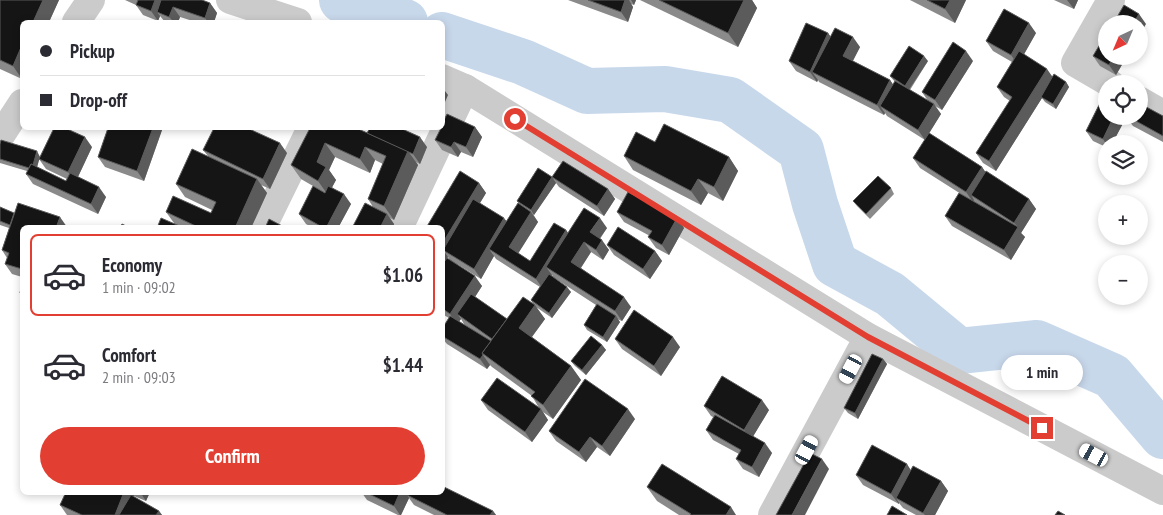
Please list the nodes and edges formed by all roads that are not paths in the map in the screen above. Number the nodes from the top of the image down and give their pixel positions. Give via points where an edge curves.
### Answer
1 (91, 0) edge
2 (230, 0) edge
3 (1111, 0) edge
4 (77, 20) edge
5 (292, 20) edge
6 (1098, 76) edge
7 (454, 83) edge
8 (1148, 105) edge
9 (20, 106) edge
10 (445, 107) edge
11 (1163, 114) edge
12 (310, 130) edge
13 (436, 130) edge
14 (0, 138) edge
15 (263, 225) edge
16 (400, 225) edge
17 (868, 337) junction
18 (1163, 491) edge
19 (772, 515) edge

1 - 4 street
2 - 5 street
3 - 6 street via 1076,63
7 - 10 street
7 - 17 street
8 - 11 street
9 - 14 street
12 - 15 street
13 - 16 street
17 - 18 street
17 - 19 street

